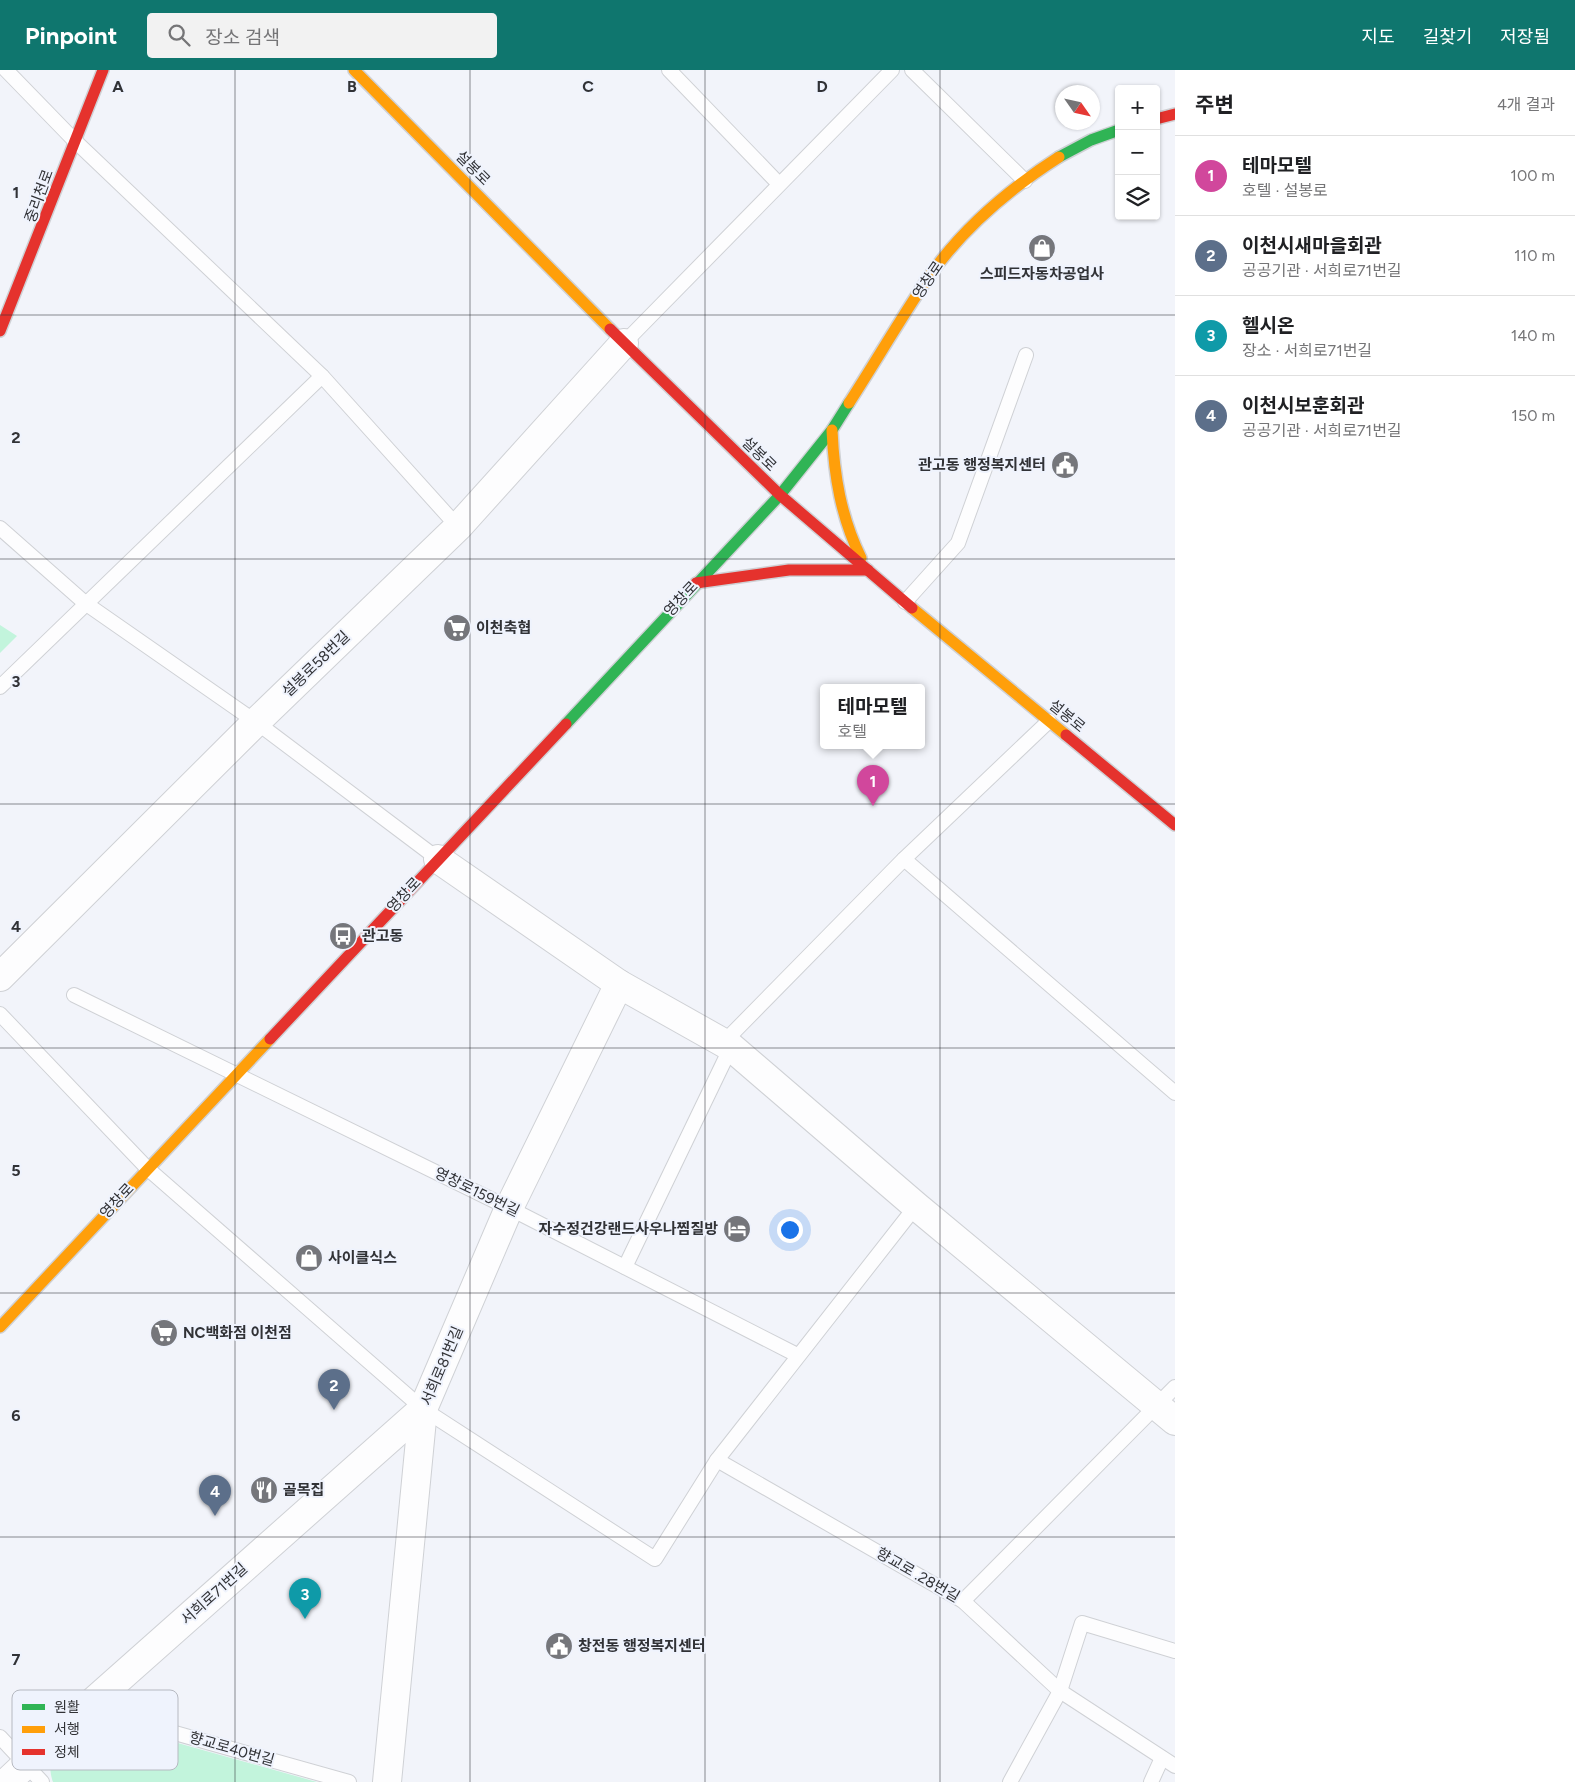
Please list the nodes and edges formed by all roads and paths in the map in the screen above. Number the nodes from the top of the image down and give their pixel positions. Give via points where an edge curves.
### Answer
1 (6, 70) edge
2 (103, 70) edge
3 (354, 70) edge
4 (669, 70) edge
5 (892, 70) edge
6 (912, 70) edge
7 (1175, 114) edge
8 (1160, 118) edge
9 (1115, 132) edge
10 (74, 140) junction
11 (1025, 181) junction
12 (779, 184) junction
13 (0, 331) edge
14 (624, 343) junction
15 (1026, 355) dead end
16 (322, 376) junction
17 (832, 430) junction
18 (780, 495) junction
19 (458, 527) junction
20 (0, 528) edge
21 (868, 570) junction
22 (696, 583) junction
23 (905, 602) junction
24 (86, 603) junction
25 (0, 687) edge
26 (1049, 721) junction
27 (256, 722) junction
28 (1175, 824) edge
29 (438, 859) junction
30 (904, 859) junction
31 (0, 977) edge
32 (619, 984) junction
33 (74, 995) dead end
34 (0, 1014) edge
35 (727, 1045) junction
36 (235, 1075) junction
37 (1175, 1094) edge
38 (147, 1168) junction
39 (916, 1206) junction
40 (510, 1208) junction
41 (625, 1267) junction
42 (0, 1327) edge
43 (797, 1355) junction
44 (1175, 1386) edge
45 (423, 1409) junction
46 (1165, 1413) edge
47 (716, 1460) junction
48 (964, 1600) junction
49 (1175, 1651) edge
50 (106, 1690) edge
51 (1060, 1691) junction
52 (178, 1734) edge
53 (0, 1737) edge
54 (12, 1756) edge
55 (1162, 1758) junction
56 (1175, 1766) edge
57 (349, 1782) edge
58 (387, 1782) edge
59 (1010, 1782) edge
60 (1150, 1782) edge

1 - 10 lane
2 - 10 street, 중리천로
3 - 14 street, 설봉로
4 - 12 lane
5 - 12 lane
6 - 11 lane
7 - 8 street
9 - 11 street, 영창로 via 1064,153
10 - 13 street, 중리천로 via 48,216
10 - 16 lane
11 - 17 street, 영창로 via 980,219 946,254
12 - 14 lane
14 - 18 street, 설봉로
14 - 19 street, 설봉로58번길
15 - 23 lane via 958,543
16 - 19 lane
16 - 24 lane
17 - 18 street, 영창로
17 - 21 street via 832,467 837,496 845,527
18 - 21 street, 설봉로
18 - 22 street, 영창로
19 - 27 street, 설봉로58번길
20 - 24 lane
21 - 22 street via 789,570
21 - 23 street, 설봉로
22 - 29 street, 영창로
23 - 26 street, 설봉로
24 - 25 lane
24 - 27 lane
26 - 28 street, 설봉로
26 - 30 lane
27 - 29 lane
27 - 31 street, 설봉로58번길
29 - 32 street
29 - 36 street, 영창로
30 - 35 lane
30 - 37 lane
32 - 35 street
32 - 40 street, 서희로81번길
33 - 36 lane
34 - 38 lane
35 - 39 street
35 - 41 lane
36 - 38 street, 영창로
36 - 40 lane, 영창로159번길
38 - 42 street, 영창로
38 - 45 lane
39 - 43 lane
39 - 46 street
40 - 41 lane, 영창로159번길
40 - 45 street, 서희로81번길
41 - 43 lane, 영창로159번길
43 - 47 lane
44 - 46 lane
45 - 47 lane via 655,1559
45 - 50 street, 서희로71번길
45 - 58 street, 서희로81번길
46 - 48 lane
47 - 48 lane, 향교로 .28번길
48 - 51 lane, 향교로 .28번길
49 - 51 lane via 1082,1623
51 - 55 lane, 향교로 .28번길
51 - 59 lane
52 - 57 lane, 향교로40번길
53 - 54 lane
55 - 56 lane, 향교로 .28번길
55 - 60 lane

